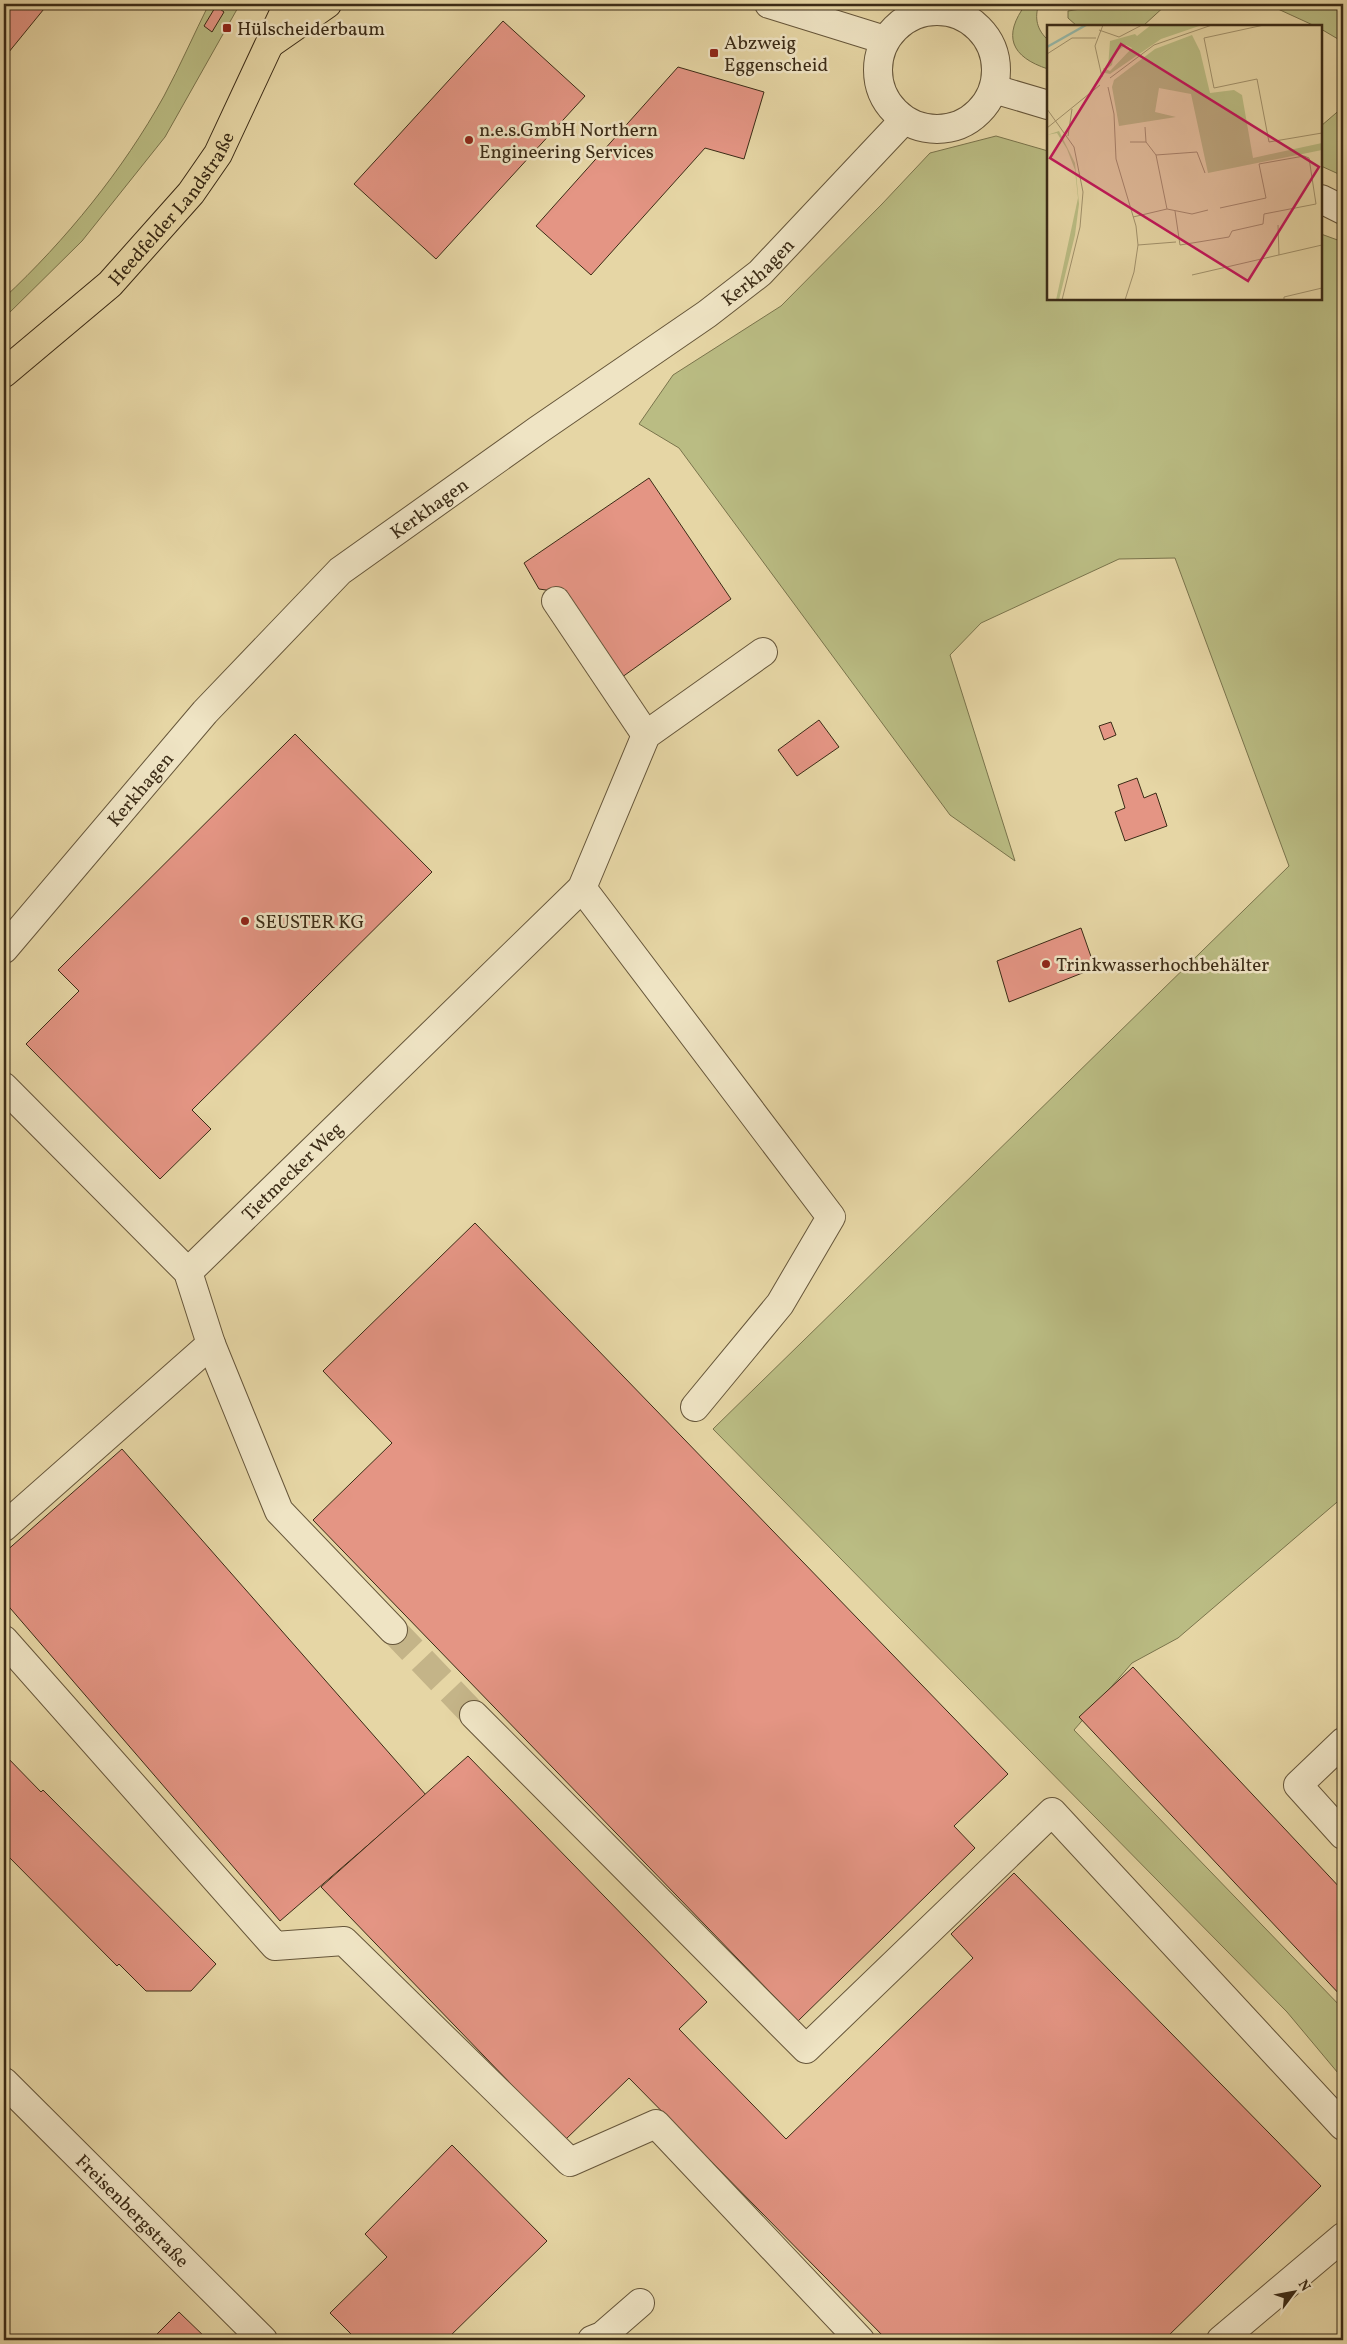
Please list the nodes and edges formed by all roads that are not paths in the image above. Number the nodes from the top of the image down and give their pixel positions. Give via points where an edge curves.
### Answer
1 (288, 4) edge
2 (327, 4) edge
3 (769, 4) edge
4 (968, 10) edge
5 (885, 40) junction
6 (271, 43) junction
7 (994, 89) junction
8 (1047, 105) edge
9 (904, 120) junction
10 (1322, 200) edge
11 (1343, 210) edge
12 (4, 373) edge
13 (556, 601) dead end
14 (763, 652) dead end
15 (646, 735) junction
16 (582, 888) junction
17 (4, 949) edge
18 (4, 1088) edge
19 (188, 1272) junction
20 (211, 1344) junction
21 (694, 1407) dead end
22 (4, 1526) edge
23 (393, 1630) tunnel mouth
24 (4, 1640) edge
25 (474, 1715) tunnel mouth
26 (1343, 1742) edge
27 (1343, 1835) edge
28 (4, 2082) edge
29 (1343, 2126) edge
30 (1343, 2237) edge
31 (640, 2303) dead end
32 (263, 2340) edge
33 (592, 2340) edge
34 (860, 2340) edge
35 (1221, 2340) edge

1 - 6 main road, Heedfelder Landstraße
2 - 6 main road
3 - 5 street
4 - 5 street via 918,14 899,24
4 - 7 street via 991,45 997,66
5 - 9 street via 878,61 879,84 888,105
6 - 12 main road, Heedfelder Landstraße via 218,154 191,193 110,284
7 - 8 street
7 - 9 street via 980,112 957,127 930,130
9 - 17 street, Kerkhagen via 745,285 340,571 205,712
10 - 11 street
13 - 15 street
14 - 15 street
15 - 16 street
16 - 19 street, Tietmecker Weg
16 - 21 street via 831,1217 780,1304
18 - 19 street
19 - 20 street
20 - 22 street
20 - 23 street via 279,1512
24 - 34 street via 275,1946 344,1941 570,2162 656,2124
25 - 29 street via 806,2049 1052,1812
26 - 27 street via 1298,1785
28 - 32 street, Freisenbergstraße
30 - 35 street
31 - 33 street via 602,2336

